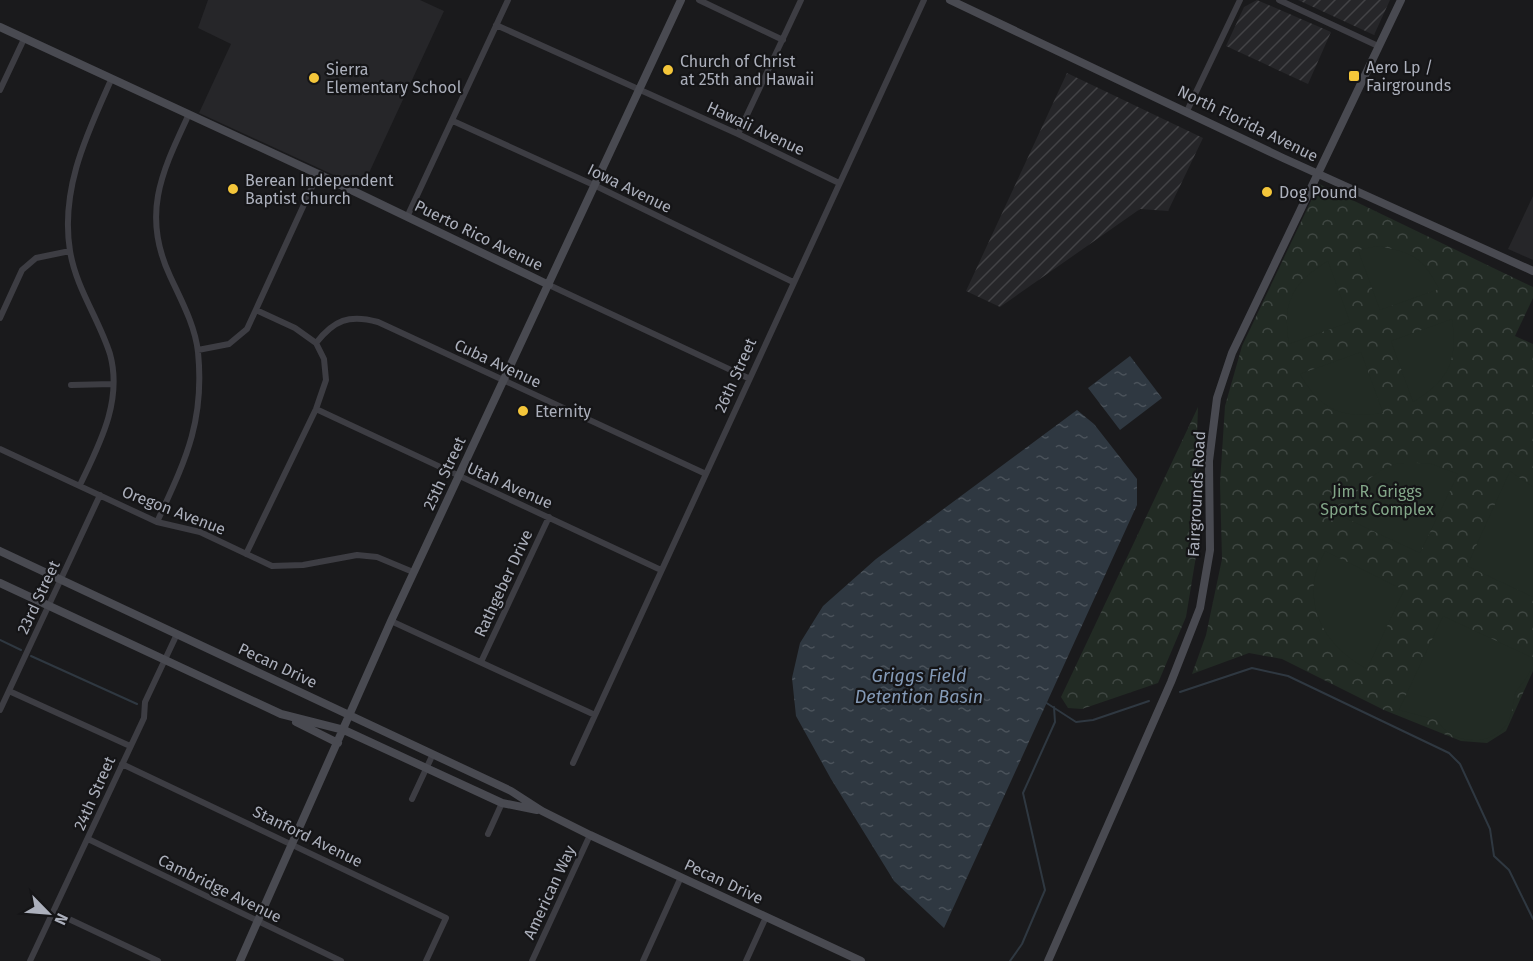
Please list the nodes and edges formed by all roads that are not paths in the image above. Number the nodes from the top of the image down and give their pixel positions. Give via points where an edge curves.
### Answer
1 (508, 0) edge
2 (681, 0) edge
3 (699, 0) edge
4 (801, 0) edge
5 (924, 0) edge
6 (950, 0) edge
7 (1240, 0) edge
8 (1279, 0) edge
9 (1401, 0) edge
10 (496, 25) junction
11 (0, 27) edge
12 (24, 39) junction
13 (783, 39) junction
14 (1378, 46) junction
15 (111, 80) junction
16 (0, 90) edge
17 (640, 90) junction
18 (1187, 111) junction
19 (188, 116) junction
20 (453, 121) junction
21 (738, 134) junction
22 (318, 174) junction
23 (1318, 174) junction
24 (839, 183) junction
25 (596, 186) junction
26 (407, 216) junction
27 (70, 251) junction
28 (1533, 271) edge
29 (793, 282) junction
30 (549, 285) junction
31 (256, 310) junction
32 (0, 318) edge
33 (316, 344) junction
34 (198, 350) junction
35 (748, 378) junction
36 (504, 381) junction
37 (113, 384) junction
38 (71, 385) dead end
39 (316, 409) junction
40 (0, 449) edge
41 (706, 474) junction
42 (458, 478) junction
43 (80, 485) junction
44 (100, 495) junction
45 (549, 517) junction
46 (157, 522) junction
47 (0, 551) edge
48 (246, 554) junction
49 (661, 570) junction
50 (413, 572) junction
51 (61, 579) junction
52 (0, 583) edge
53 (49, 606) junction
54 (391, 621) junction
55 (177, 634) junction
56 (165, 659) junction
57 (481, 662) junction
58 (9, 690) junction
59 (0, 710) edge
60 (280, 714) junction
61 (349, 715) junction
62 (594, 715) junction
63 (344, 730) junction
64 (338, 743) junction
65 (130, 746) junction
66 (433, 754) junction
67 (573, 763) dead end
68 (122, 764) junction
69 (426, 769) junction
70 (412, 799) dead end
71 (502, 803) junction
72 (542, 811) junction
73 (488, 834) dead end
74 (590, 835) junction
75 (88, 839) junction
76 (293, 843) junction
77 (681, 877) junction
78 (54, 912) junction
79 (766, 917) junction
80 (259, 922) junction
81 (428, 958) edge
82 (30, 961) edge
83 (158, 961) edge
84 (240, 961) edge
85 (341, 961) edge
86 (532, 961) edge
87 (643, 961) edge
88 (746, 961) edge
89 (861, 961) edge
90 (1048, 961) edge

1 - 10 street
2 - 17 main road, 25th Street
3 - 13 street
4 - 13 street
5 - 24 street, 26th Street
6 - 18 main road, North Florida Avenue
7 - 18 street
8 - 14 street
9 - 14 main road, Fairgrounds Road
10 - 17 street, Hawaii Avenue
10 - 20 street
11 - 12 main road, Puerto Rico Avenue
12 - 15 main road, Puerto Rico Avenue
12 - 16 street
13 - 21 street
14 - 23 main road, Fairgrounds Road
15 - 19 main road, Puerto Rico Avenue
15 - 27 street via 80,150 69,201
17 - 21 street, Hawaii Avenue
17 - 25 main road, 25th Street
18 - 23 main road, North Florida Avenue
19 - 22 main road, Puerto Rico Avenue
19 - 34 street via 159,185 156,228 162,258 188,315
20 - 25 street, Iowa Avenue
20 - 26 street
21 - 24 street, Hawaii Avenue
22 - 26 main road, Puerto Rico Avenue
22 - 31 street
23 - 28 main road, North Florida Avenue
23 - 90 main road, Fairgrounds Road via 1232,353 1217,398 1209,461 1210,550 1200,608
24 - 29 street, 26th Street
25 - 29 street, Iowa Avenue
25 - 30 main road, 25th Street
26 - 30 main road, Puerto Rico Avenue
27 - 32 street via 36,258 22,270
27 - 37 street via 85,300 110,355
29 - 35 street, 26th Street
30 - 35 street, Puerto Rico Avenue
30 - 36 main road, 25th Street
31 - 33 street via 295,328
31 - 34 street via 243,335 229,344
33 - 36 street, Cuba Avenue via 326,330 341,321 360,317
33 - 39 street via 324,359 326,380
34 - 46 street via 200,392 189,452
35 - 41 street, 26th Street
36 - 41 street, Cuba Avenue
36 - 42 main road, 25th Street
37 - 38 street
37 - 43 street via 111,412
39 - 42 street, Utah Avenue
39 - 48 street
40 - 43 street, Oregon Avenue
41 - 49 street, 26th Street
42 - 45 street, Utah Avenue
42 - 50 main road, 25th Street
43 - 44 street, Oregon Avenue
44 - 46 street, Oregon Avenue
44 - 51 street, 23rd Street
45 - 49 street, Utah Avenue
45 - 57 street, Rathgeber Drive
46 - 48 street, Oregon Avenue via 200,532
47 - 51 main road, Pecan Drive
48 - 50 street, Oregon Avenue via 272,566 357,555 377,557
49 - 62 street, 26th Street
50 - 54 main road, 25th Street
51 - 53 street, 23rd Street
51 - 55 main road, Pecan Drive
52 - 53 main road, Pecan Drive
53 - 56 main road, Pecan Drive
53 - 58 street, 23rd Street
54 - 57 street
54 - 61 main road, 25th Street
55 - 56 street, 24th Street
55 - 61 main road, Pecan Drive
56 - 60 main road, Pecan Drive
56 - 65 street, 24th Street
57 - 62 street
58 - 59 street, 23rd Street
58 - 65 street
60 - 63 main road, Pecan Drive
60 - 64 main road
61 - 63 main road, 25th Street
61 - 66 main road, Pecan Drive
62 - 67 street, 26th Street
63 - 64 main road, 25th Street
63 - 69 main road, Pecan Drive
64 - 76 main road, 25th Street
65 - 68 street, 24th Street
66 - 69 street
66 - 72 main road, Pecan Drive via 511,791
68 - 75 street, 24th Street
68 - 76 street, Stanford Avenue
69 - 70 street
69 - 71 main road, Pecan Drive
71 - 72 main road, Pecan Drive
71 - 73 street
72 - 74 main road, Pecan Drive
74 - 77 main road, Pecan Drive
74 - 86 street, American Way
75 - 78 street, 24th Street
75 - 80 street, Cambridge Avenue
76 - 80 main road, 25th Street
76 - 81 street, Stanford Avenue via 447,918
77 - 79 main road, Pecan Drive
77 - 87 street
78 - 82 street, 24th Street
78 - 83 street
79 - 88 street
79 - 89 main road, Pecan Drive
80 - 84 main road, 25th Street
80 - 85 street, Cambridge Avenue

